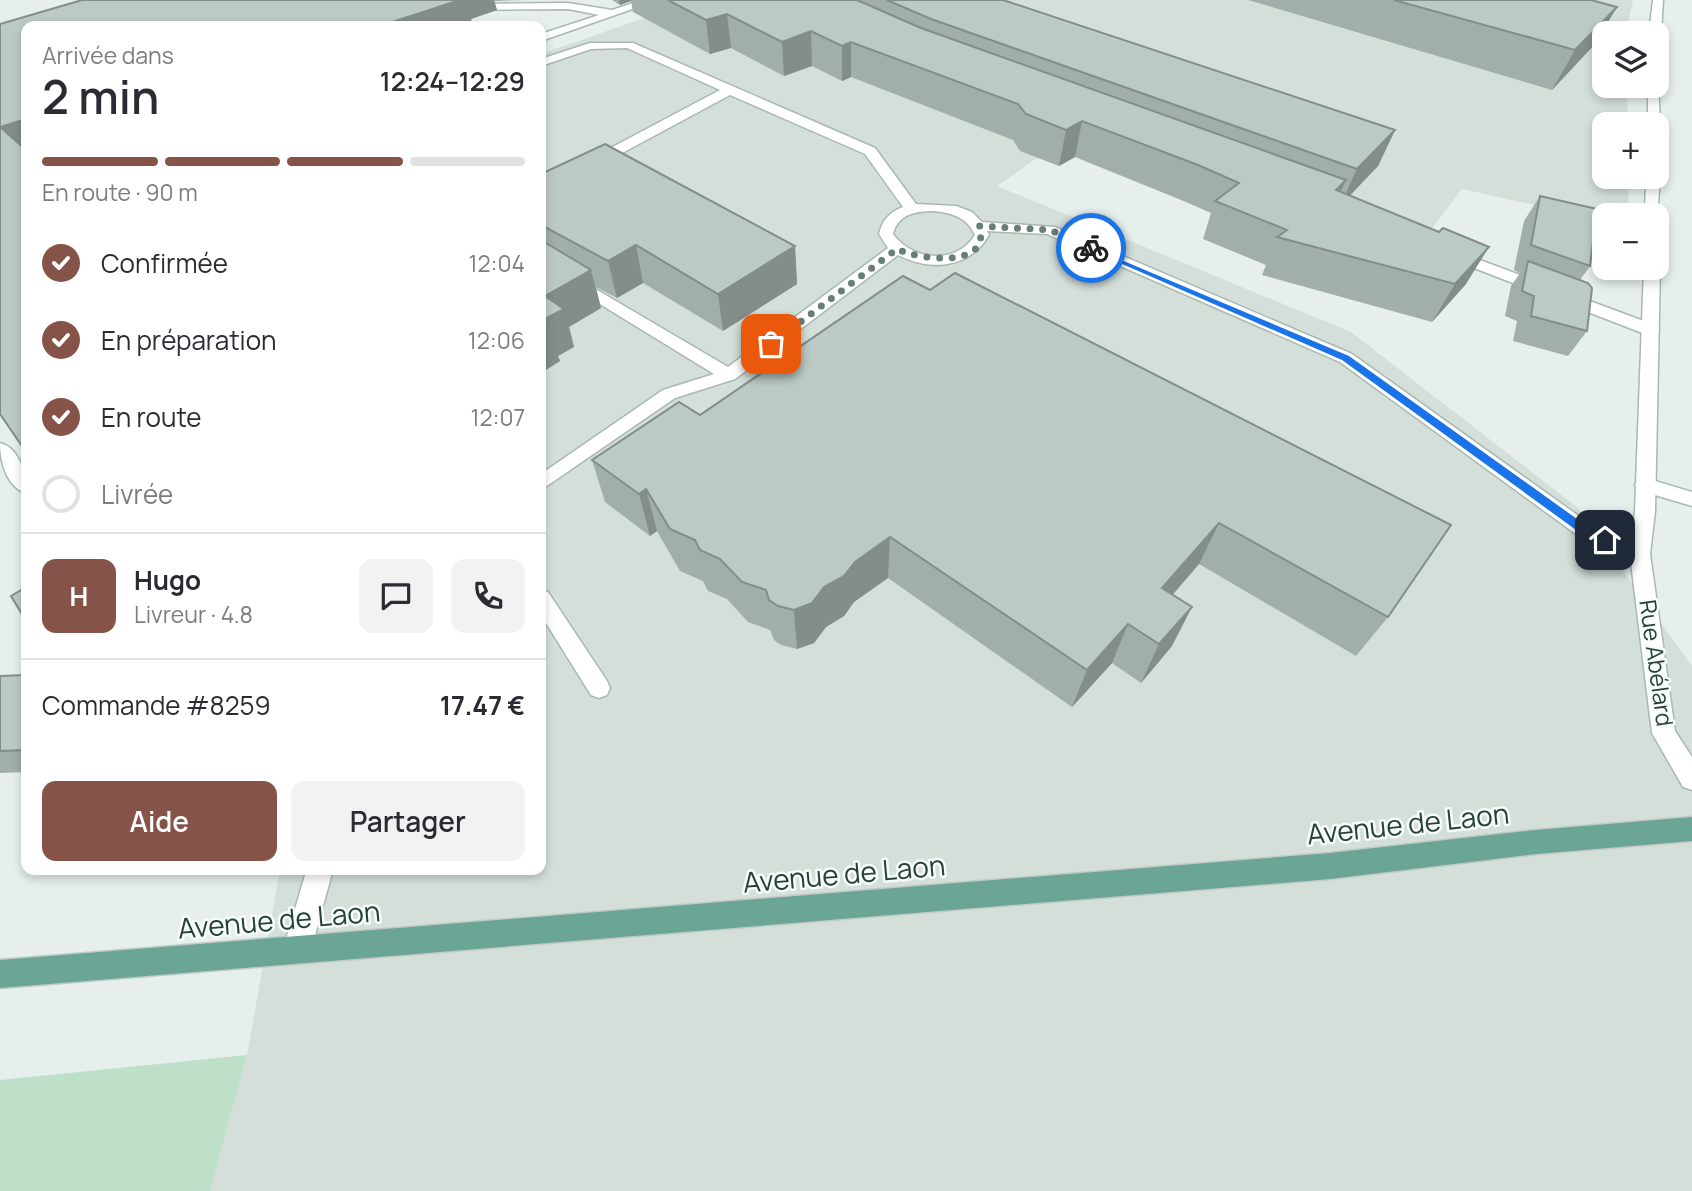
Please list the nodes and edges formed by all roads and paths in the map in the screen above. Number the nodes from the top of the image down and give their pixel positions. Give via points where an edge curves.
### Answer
1 (653, 0) edge
2 (1658, 0) edge
3 (452, 7) dead end
4 (614, 14) junction
5 (1656, 21) edge
6 (546, 36) edge
7 (546, 61) edge
8 (730, 90) junction
9 (576, 172) edge
10 (912, 209) junction
11 (979, 226) junction
12 (897, 249) junction
13 (1442, 251) edge
14 (546, 265) edge
15 (1652, 280) edge
16 (1651, 330) junction
17 (729, 375) junction
18 (0, 449) edge
19 (21, 479) edge
20 (546, 480) edge
21 (1645, 485) junction
22 (1692, 499) edge
23 (1640, 554) junction
24 (546, 606) edge
25 (599, 688) dead end
26 (1692, 779) edge
27 (1692, 828) edge
28 (318, 875) edge
29 (297, 950) junction
30 (0, 974) edge

1 - 4 street
2 - 5 street
3 - 4 street via 568,6
4 - 6 street
7 - 8 street via 590,46 629,45
8 - 9 street
8 - 10 street via 870,151
10 - 11 street via 951,209
10 - 12 street via 887,226 889,242
11 - 12 street via 979,244 958,257 926,259
11 - 23 street via 1050,230 1346,358 1587,532
12 - 17 street
13 - 16 street
14 - 17 street
15 - 16 street, Rue Abélard
16 - 21 street, Rue Abélard
17 - 20 street via 669,394
18 - 19 street
21 - 22 street
21 - 23 street, Rue Abélard
23 - 26 street, Rue Abélard via 1664,733
24 - 25 street
27 - 29 main road, Avenue de Laon via 1316,867
28 - 29 street
29 - 30 main road, Avenue de Laon

